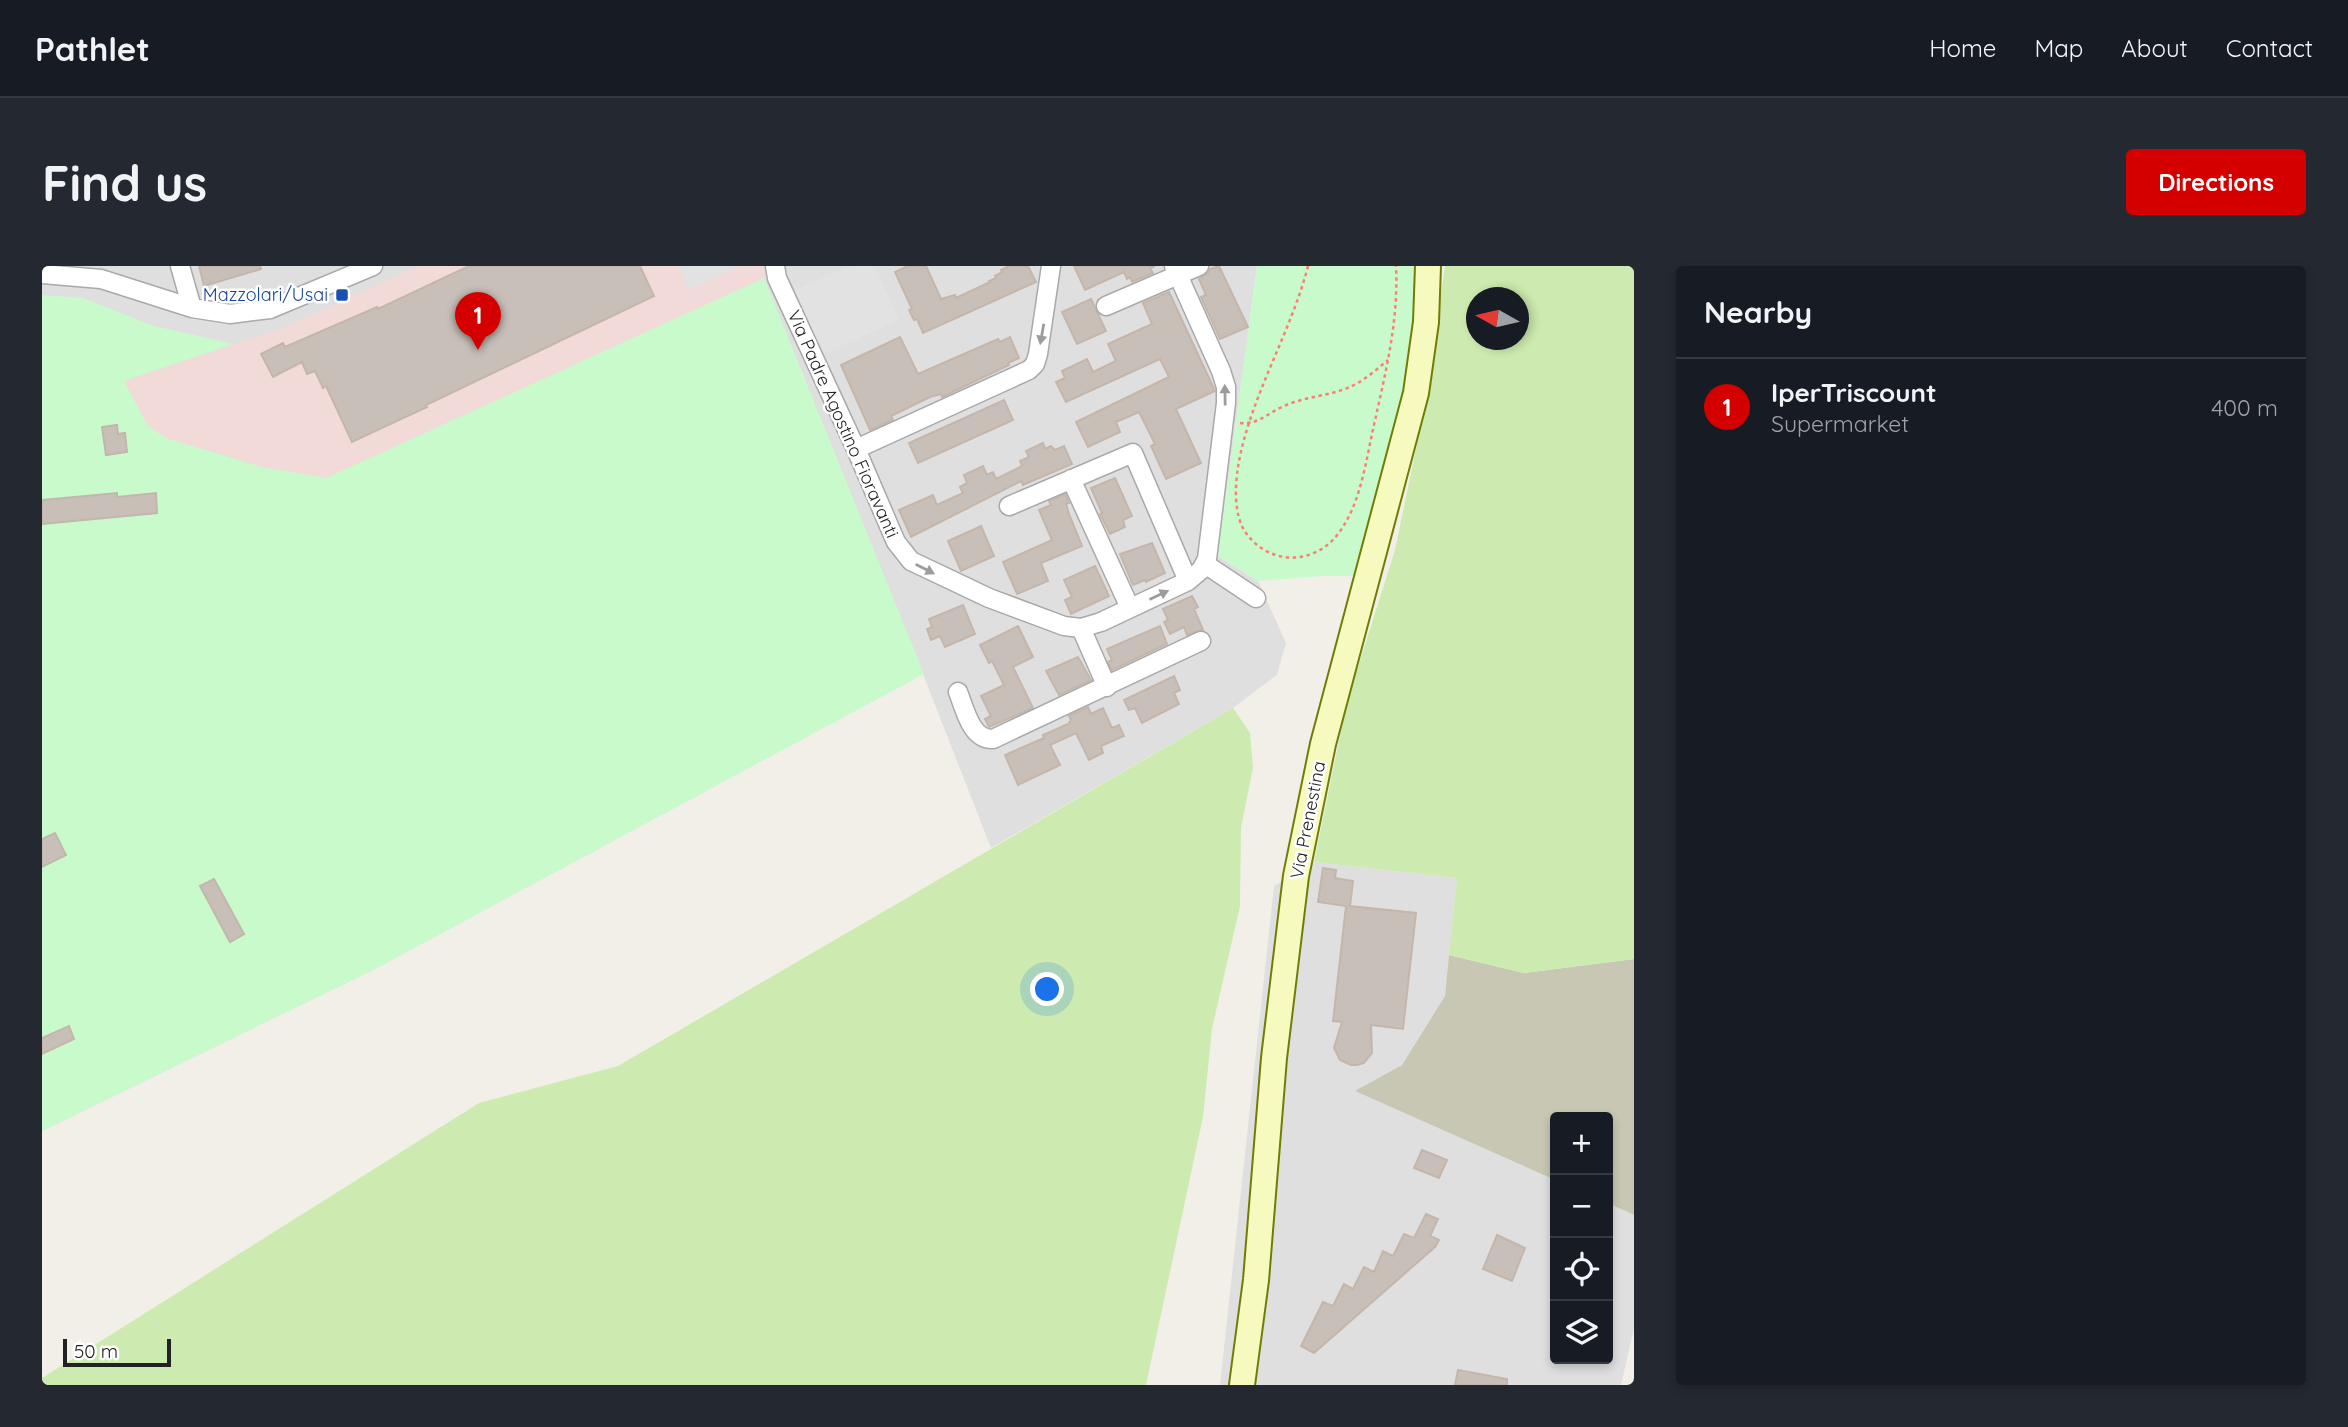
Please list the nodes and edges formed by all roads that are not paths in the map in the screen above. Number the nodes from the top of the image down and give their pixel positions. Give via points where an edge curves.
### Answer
1 (180, 266) edge
2 (373, 266) edge
3 (1051, 266) edge
4 (1199, 266) edge
5 (1428, 266) edge
6 (1176, 271) edge
7 (776, 272) edge
8 (42, 274) edge
9 (1106, 306) dead end
10 (192, 308) junction
11 (856, 449) junction
12 (1070, 479) junction
13 (1009, 506) dead end
14 (1205, 564) junction
15 (1188, 581) junction
16 (1256, 598) dead end
17 (1130, 608) junction
18 (1081, 628) junction
19 (1201, 641) dead end
20 (1107, 687) junction
21 (958, 692) dead end
22 (1242, 1385) edge

1 - 10 street
2 - 10 street via 257,312
3 -> 11 street via 1038,354 1030,370
4 - 6 street
5 - 22 main road, Via Prenestina via 1416,393 1323,744 1299,859 1276,1034 1256,1280
6 - 9 street
14 -> 6 street via 1226,387
7 - 11 street, Via Padre Agostino Fioravanti
8 - 10 street via 101,279
11 -> 18 street, Via Padre Agostino Fioravanti via 896,542 911,561 989,598
12 - 13 street
12 - 15 street via 1133,453
12 - 17 street
14 - 15 street
14 - 16 street
17 -> 15 street
17 - 18 street
18 - 20 street
19 - 20 street
20 - 21 street via 988,740 977,735

